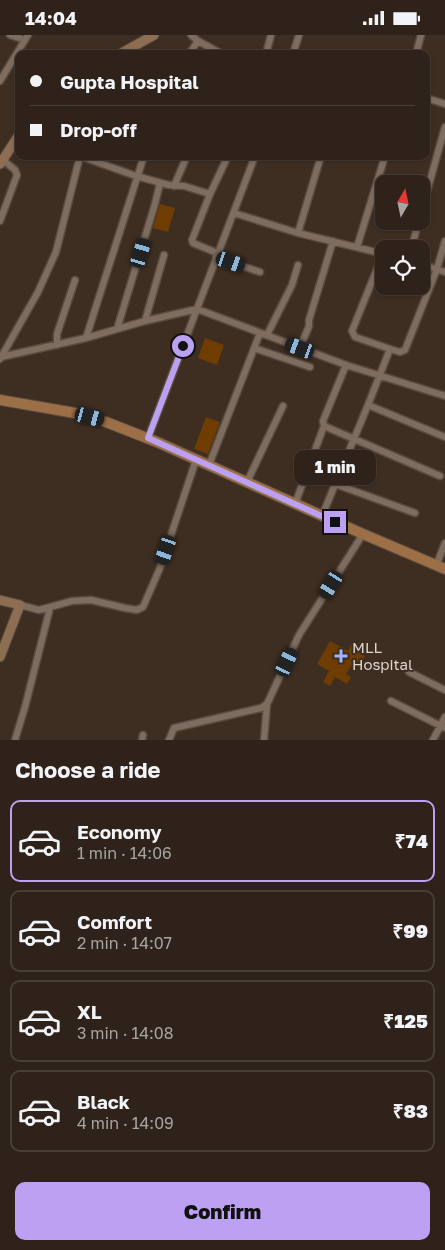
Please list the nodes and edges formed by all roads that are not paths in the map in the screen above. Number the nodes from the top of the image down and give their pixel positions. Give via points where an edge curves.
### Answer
1 (10, 35) edge
2 (154, 35) edge
3 (191, 35) edge
4 (271, 35) edge
5 (299, 35) edge
6 (421, 35) edge
7 (27, 37) edge
8 (198, 41) junction
9 (19, 50) edge
10 (127, 50) edge
11 (192, 50) edge
12 (215, 50) edge
13 (267, 50) edge
14 (294, 50) edge
15 (417, 50) edge
16 (15, 57) edge
17 (0, 81) edge
18 (430, 99) edge
19 (445, 104) edge
20 (445, 127) edge
21 (15, 141) edge
22 (79, 160) edge
23 (91, 160) edge
24 (142, 160) edge
25 (185, 160) edge
26 (226, 160) edge
27 (254, 160) edge
28 (320, 160) edge
29 (384, 160) edge
30 (1, 162) edge
31 (136, 176) junction
32 (430, 181) edge
33 (160, 183) junction
34 (174, 186) junction
35 (210, 195) junction
36 (234, 213) junction
37 (0, 221) edge
38 (298, 233) junction
39 (333, 241) junction
40 (445, 241) edge
41 (357, 247) junction
42 (375, 252) edge
43 (164, 255) dead end
44 (217, 255) junction
45 (298, 265) dead end
46 (430, 267) edge
47 (437, 269) junction
48 (260, 272) dead end
49 (445, 272) edge
50 (375, 276) edge
51 (75, 280) dead end
52 (197, 309) junction
53 (144, 321) junction
54 (118, 329) junction
55 (263, 334) junction
56 (86, 339) junction
57 (56, 345) junction
58 (254, 348) junction
59 (300, 348) junction
60 (390, 349) junction
61 (0, 358) edge
62 (346, 365) junction
63 (310, 367) dead end
64 (380, 377) junction
65 (445, 396) edge
66 (0, 400) edge
67 (368, 405) junction
68 (283, 406) dead end
69 (324, 426) junction
70 (445, 437) edge
71 (148, 438) junction
72 (354, 440) junction
73 (196, 460) junction
74 (209, 465) junction
75 (440, 476) dead end
76 (246, 482) junction
77 (335, 484) junction
78 (295, 504) junction
79 (415, 513) dead end
80 (322, 516) junction
81 (362, 534) junction
82 (445, 543) edge
83 (441, 567) edge
84 (0, 600) edge
85 (20, 605) junction
86 (50, 608) junction
87 (1, 653) edge
88 (409, 672) dead end
89 (445, 690) edge
90 (391, 701) dead end
91 (267, 704) junction
92 (445, 717) edge
93 (443, 727) edge
94 (15, 740) edge
95 (169, 740) edge
96 (264, 740) edge
97 (433, 740) edge

1 - 7 street
2 - 10 street
3 - 8 street
4 - 13 street
5 - 14 street
6 - 15 street
7 - 9 street
8 - 11 street
8 - 12 street
16 - 17 street
18 - 19 street
20 - 32 street
21 - 30 street
22 - 61 street via 56,252 38,292
23 - 31 street
24 - 31 street
25 - 34 street
26 - 35 street
27 - 36 street
28 - 38 street
29 - 41 street
30 - 37 street via 15,170 17,175
31 - 33 street
31 - 56 street
33 - 34 street
33 - 54 street
34 - 35 street
35 - 44 street via 192,242
36 - 38 street
36 - 44 street
38 - 39 street
39 - 41 street
39 - 59 street
40 - 47 street
41 - 42 street
43 - 53 street
44 - 48 street
44 - 52 street
45 - 55 street via 292,285
46 - 47 street
47 - 49 street
47 - 60 street via 405,349
50 - 60 street via 352,331 355,337
51 - 57 street
52 - 53 street
52 - 55 street
52 - 71 street
53 - 54 street
54 - 56 street
55 - 58 street
55 - 59 street
56 - 57 street
57 - 61 street
58 - 63 street
58 - 74 street
59 - 62 street
60 - 64 street
62 - 64 street
62 - 69 street via 323,421
64 - 65 street
64 - 67 street
66 - 71 main road via 83,415
67 - 70 street
67 - 72 street
68 - 76 street
69 - 72 street
69 - 78 street
71 - 73 main road
72 - 75 street
72 - 77 street
73 - 74 main road
73 - 86 street via 160,568 143,607 137,610 91,600 72,601
74 - 76 main road
76 - 78 main road
77 - 79 street
77 - 80 street
78 - 80 main road
80 - 81 main road
81 - 83 main road
81 - 91 street via 300,635
82 - 83 street
84 - 85 street
85 - 86 street via 38,610
85 - 87 street
86 - 94 street
88 - 89 street
90 - 93 street
91 - 95 street via 174,728
91 - 96 street
92 - 93 street
93 - 97 street

